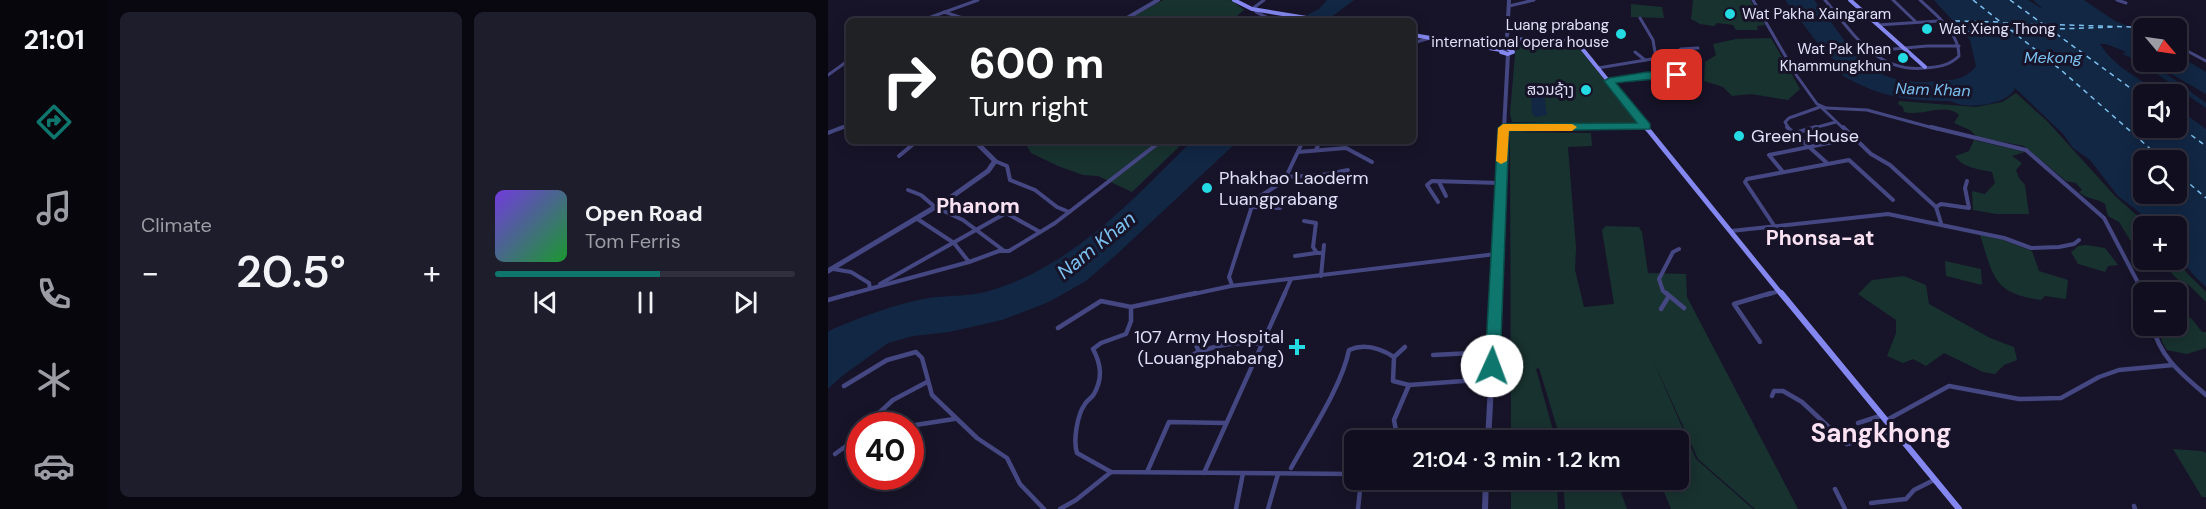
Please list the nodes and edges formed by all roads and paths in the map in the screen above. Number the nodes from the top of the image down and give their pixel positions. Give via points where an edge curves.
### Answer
1 (978, 0) edge
2 (1158, 0) edge
3 (1234, 0) edge
4 (1264, 0) edge
5 (1509, 0) edge
6 (1534, 0) edge
7 (1753, 0) edge
8 (1825, 0) edge
9 (1850, 0) edge
10 (1893, 0) edge
11 (1920, 0) edge
12 (2117, 0) edge
13 (2126, 3) dead end
14 (1509, 6) junction
15 (1255, 9) junction
16 (943, 12) junction
17 (1876, 15) dead end
18 (928, 18) edge
19 (962, 18) edge
20 (1127, 18) edge
21 (1268, 18) edge
22 (1308, 18) edge
23 (1640, 18) dead end
24 (1940, 21) junction
25 (1916, 22) junction
26 (1876, 24) junction
27 (1416, 36) edge
28 (1430, 38) junction
29 (1507, 39) junction
30 (1416, 41) edge
31 (1959, 46) junction
32 (1698, 48) dead end
33 (1904, 48) junction
34 (1502, 49) junction
35 (1509, 51) junction
36 (1872, 51) junction
37 (2187, 51) edge
38 (1635, 52) dead end
39 (1656, 58) junction
40 (1645, 60) junction
41 (2206, 61) edge
42 (846, 62) edge
43 (1925, 67) junction
44 (1598, 68) junction
45 (1690, 73) dead end
46 (828, 75) edge
47 (1609, 81) junction
48 (1821, 107) junction
49 (1836, 122) junction
50 (846, 126) edge
51 (1646, 127) junction
52 (1503, 128) junction
53 (828, 133) edge
54 (1794, 133) junction
55 (1854, 138) junction
56 (913, 144) edge
57 (978, 144) edge
58 (1157, 144) edge
59 (1302, 144) edge
60 (1319, 144) edge
61 (1336, 144) edge
62 (1810, 146) junction
63 (1334, 148) junction
64 (1316, 150) junction
65 (1298, 152) junction
66 (899, 156) dead end
67 (995, 161) junction
68 (1372, 162) dead end
69 (1828, 163) junction
70 (1348, 170) dead end
71 (1783, 172) junction
72 (1286, 177) junction
73 (1438, 181) junction
74 (1967, 181) dead end
75 (1500, 183) junction
76 (908, 190) dead end
77 (1446, 196) dead end
78 (1893, 200) dead end
79 (1437, 202) dead end
80 (935, 207) junction
81 (1250, 207) dead end
82 (1936, 207) junction
83 (1280, 208) dead end
84 (1070, 212) junction
85 (916, 218) junction
86 (1304, 221) dead end
87 (1942, 224) junction
88 (1775, 227) junction
89 (980, 231) junction
90 (1731, 231) junction
91 (1041, 233) junction
92 (2079, 240) dead end
93 (954, 243) junction
94 (1324, 245) dead end
95 (1679, 249) dead end
96 (1003, 250) junction
97 (1317, 253) junction
98 (1323, 253) junction
99 (1496, 254) junction
100 (1295, 256) dead end
101 (969, 262) junction
102 (829, 270) edge
103 (1321, 276) junction
104 (1291, 279) junction
105 (2138, 282) edge
106 (876, 286) junction
107 (1232, 286) junction
108 (870, 288) junction
109 (1779, 290) junction
110 (1670, 296) junction
111 (828, 300) edge
112 (1131, 307) junction
113 (1684, 308) dead end
114 (1660, 309) dead end
115 (1058, 328) dead end
116 (1192, 333) dead end
117 (2155, 336) edge
118 (1761, 342) dead end
119 (1262, 344) junction
120 (1406, 347) dead end
121 (1198, 350) junction
122 (1493, 352) junction
123 (1433, 355) dead end
124 (1394, 357) junction
125 (1171, 365) dead end
126 (2173, 365) junction
127 (1492, 379) junction
128 (927, 382) junction
129 (1409, 385) junction
130 (843, 386) dead end
131 (2206, 395) edge
132 (1772, 396) dead end
133 (876, 412) edge
134 (1880, 416) junction
135 (954, 419) junction
136 (1885, 421) junction
137 (1226, 423) junction
138 (1858, 423) dead end
139 (924, 424) edge
140 (1396, 430) edge
141 (1489, 430) edge
142 (1893, 431) junction
143 (846, 446) edge
144 (835, 454) dead end
145 (1291, 468) dead end
146 (1111, 472) junction
147 (1147, 472) junction
148 (1204, 473) junction
149 (1243, 473) junction
150 (1278, 474) junction
151 (1344, 474) edge
152 (1934, 480) junction
153 (1835, 489) dead end
154 (1360, 490) edge
155 (1486, 490) edge
156 (1871, 503) dead end
157 (1064, 508) edge
158 (1044, 509) edge
159 (1236, 509) edge
160 (1268, 509) edge
161 (1358, 509) edge
162 (1485, 509) edge
163 (1845, 509) edge
164 (1959, 509) edge

1 - 16 street
2 - 20 street
3 - 15 main road
4 - 15 street
5 - 14 street
6 - 14 street
7 - 48 street via 1808,95
8 - 36 street
9 - 26 main road
10 - 25 street
11 - 24 street
12 - 13 street
14 - 29 street
15 - 21 street
15 - 22 main road
16 - 18 street
16 - 19 street
17 - 26 street
23 - 39 street via 1653,40
24 - 25 street
24 - 31 street
25 - 26 street
26 - 33 main road
27 - 28 main road
28 - 30 street
28 - 34 main road
29 - 34 main road
29 - 35 main road
29 - 44 main road via 1577,44
31 - 33 street
31 - 43 street via 1959,56 1952,63
32 - 39 street
33 - 36 street
33 - 43 main road
34 - 35 main road via 1501,53
35 - 52 street
36 - 43 street via 1895,67
37 - 41 street
38 - 40 street
39 - 40 street
40 - 44 street
42 - 46 street
44 - 47 main road
45 - 47 street
47 - 51 main road
48 - 49 street
48 - 54 street via 1786,120
48 - 105 street via 1867,110 2026,150 2104,218
49 - 54 street
49 - 55 street
50 - 53 street
51 - 52 street
51 - 90 main road
52 - 75 street
54 - 62 street
55 - 62 street
55 - 82 street
56 - 66 street
57 - 67 street
58 - 84 street
59 - 65 street
60 - 64 street
61 - 63 street
62 - 69 street
62 - 71 street via 1769,155
63 - 64 street
63 - 68 street via 1346,148
64 - 65 street
65 - 72 street
67 - 80 street via 978,179
67 - 84 street via 1007,166 1010,180
69 - 71 street
69 - 78 street via 1850,161
70 - 72 street
71 - 88 street via 1745,181
72 - 107 street via 1254,201 1229,277
73 - 75 street
73 - 77 street
73 - 79 street via 1427,184
74 - 82 street via 1969,208 1941,204
75 - 99 street
76 - 80 street
80 - 85 street
80 - 89 street
81 - 83 street
82 - 87 street
84 - 91 street
85 - 93 street
85 - 102 street
86 - 97 street via 1316,223 1313,247
87 - 88 street via 1888,214
87 - 92 street via 2031,248 2059,247
88 - 90 street
89 - 91 street via 1008,213
89 - 93 street
89 - 96 street
90 - 109 main road
91 - 96 street via 1009,251
93 - 101 street
93 - 106 street
94 - 98 street
95 - 110 street via 1673,252 1659,279
96 - 101 street
97 - 98 street
97 - 100 street
98 - 103 street
99 - 103 street
99 - 122 street
101 - 106 street
102 - 108 street via 851,272 869,283
103 - 104 street
104 - 107 street
104 - 119 street
106 - 108 street
107 - 112 street
108 - 111 street
109 - 118 street via 1734,304
109 - 134 main road
110 - 113 street
110 - 114 street
112 - 115 street via 1101,301
112 - 146 street via 1132,325 1128,333 1093,349 1099,361 1100,380 1094,395 1084,404 1073,442 1077,453
116 - 121 street
117 - 126 street via 2157,345
119 - 121 street via 1240,341
119 - 137 street
120 - 124 street
121 - 125 street
122 - 123 street
122 - 127 street
124 - 129 street via 1393,381
124 - 145 street via 1369,347 1349,350 1335,387
126 - 131 street
126 - 136 street via 2119,370 2061,398 2019,399 1949,386
127 - 129 street
127 - 141 street
128 - 130 street via 922,358 916,352 885,361
128 - 133 street via 906,390
128 - 135 street via 932,395
129 - 140 street via 1394,420
132 - 142 street via 1779,390 1801,401 1847,444
134 - 136 main road
134 - 138 street
135 - 139 street
135 - 158 street via 1007,458 1020,484
136 - 142 main road
137 - 147 street via 1169,422
137 - 148 street
142 - 152 main road
143 - 144 street
146 - 147 street
146 - 157 street
147 - 148 street
148 - 149 street
149 - 150 street
149 - 159 street
150 - 151 street
150 - 160 street
152 - 156 street via 1906,499
152 - 164 main road
153 - 163 street
154 - 161 street
155 - 162 street

